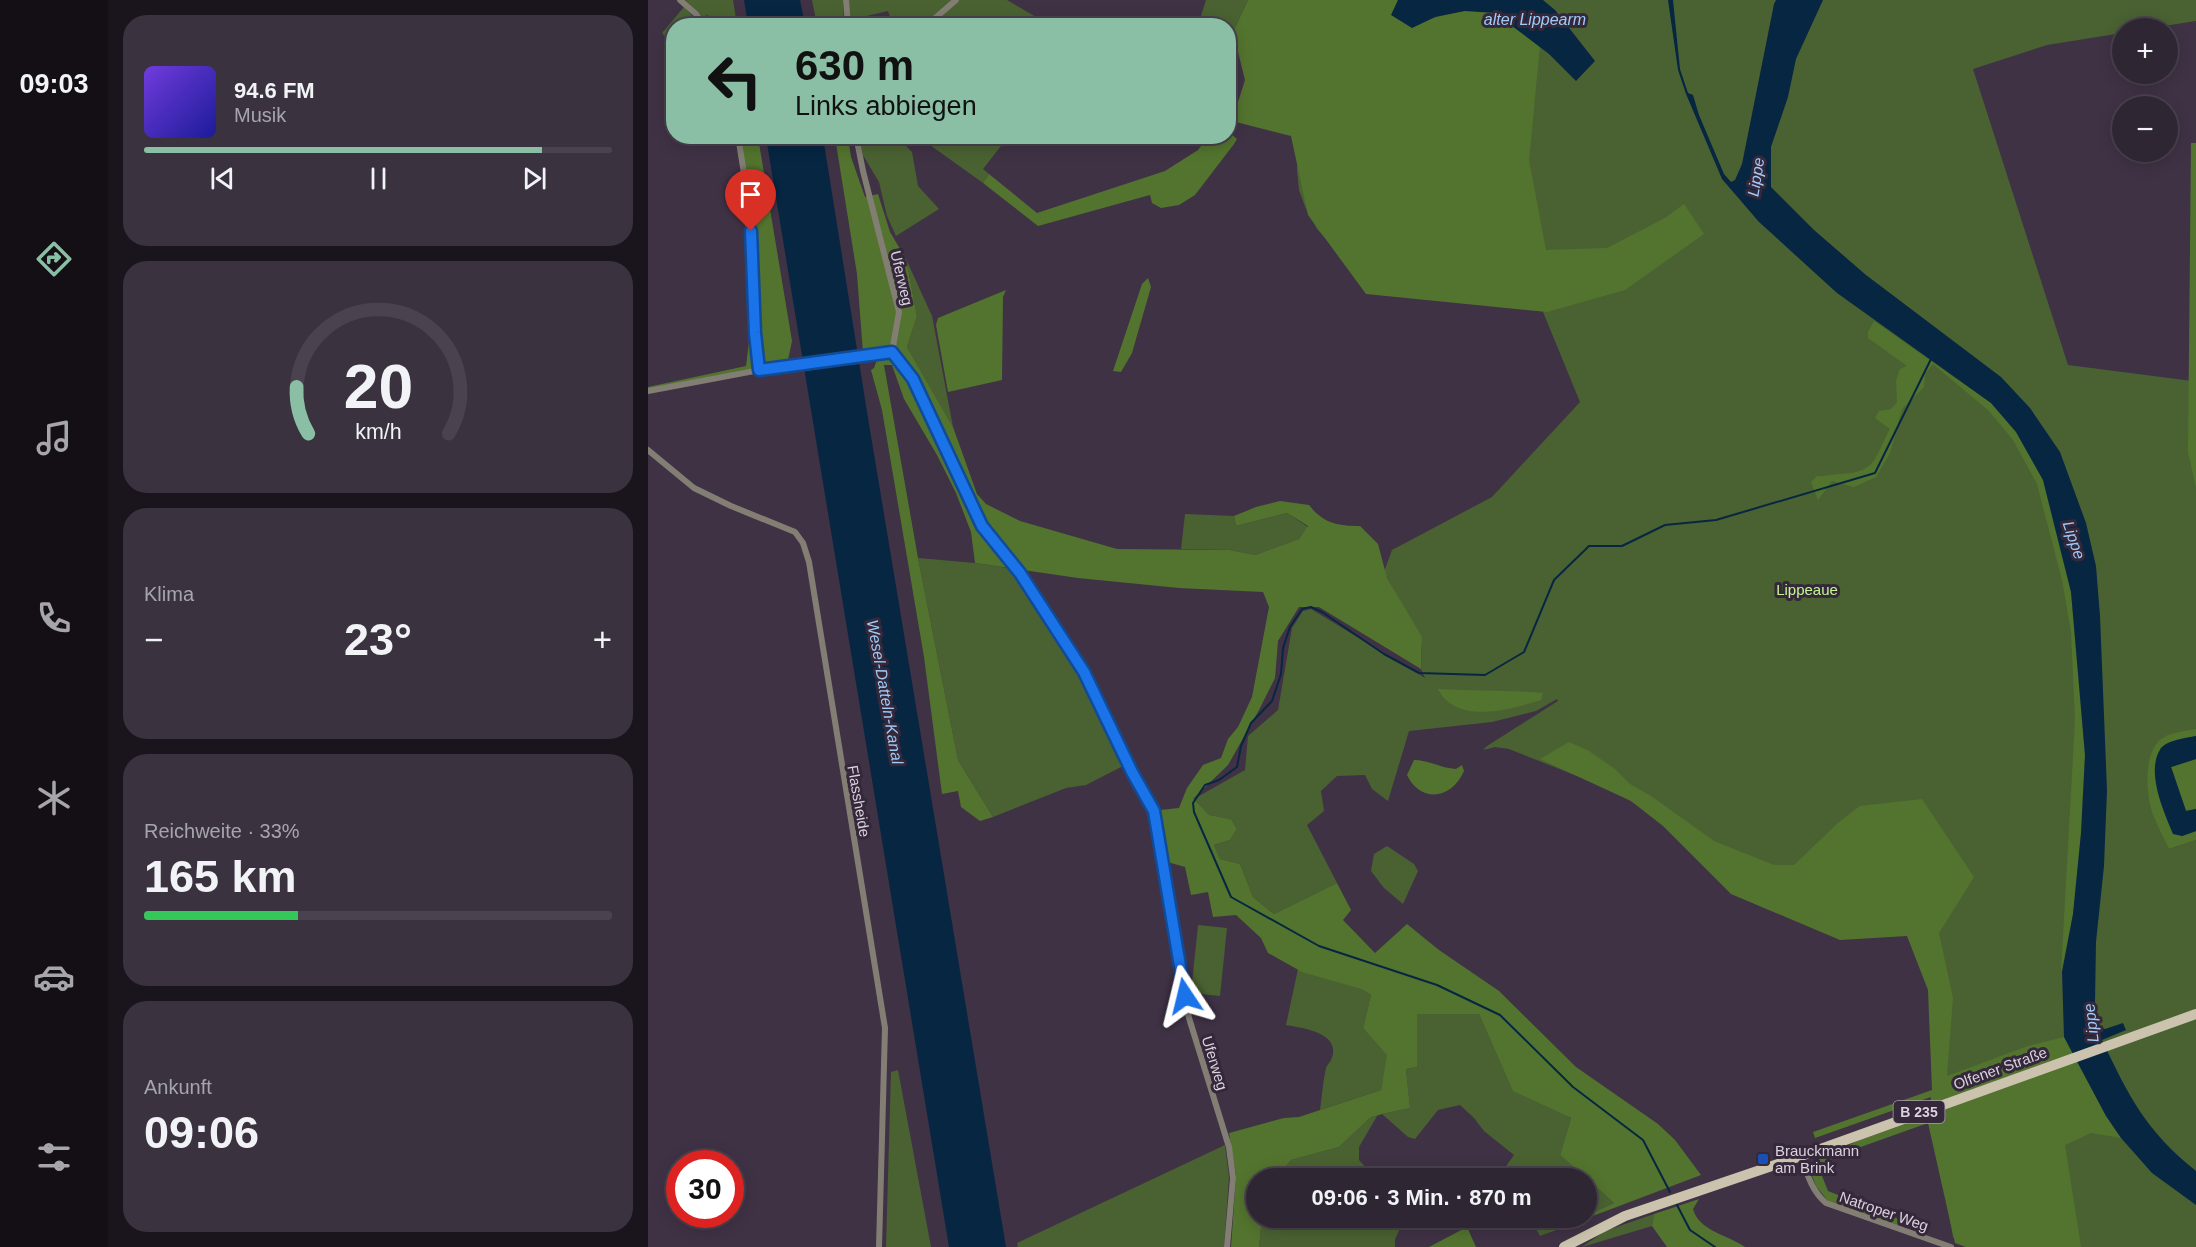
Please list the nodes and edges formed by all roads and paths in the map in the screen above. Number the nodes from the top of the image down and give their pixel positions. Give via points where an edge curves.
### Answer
1 (680, 0) edge
2 (846, 0) edge
3 (956, 0) edge
4 (699, 18) edge
5 (847, 18) edge
6 (935, 18) edge
7 (739, 144) edge
8 (858, 144) edge
9 (892, 352) junction
10 (759, 370) junction
11 (648, 391) edge
12 (648, 450) edge
13 (2196, 1014) edge
14 (1801, 1155) junction
15 (879, 1247) edge
16 (1227, 1247) edge
17 (1564, 1247) edge
18 (1952, 1247) edge

1 - 4 street
2 - 5 street
3 - 6 street
7 - 10 street via 750,211
8 - 9 street, Uferweg via 899,312
9 - 10 street
9 - 16 street, Uferweg via 913,379 982,526 1020,573 1084,672 1154,811 1189,1018 1229,1148 1233,1178
10 - 11 street
12 - 15 street, Flassheide via 694,488 795,532 809,562 885,1029
13 - 14 main road, Olfener Straße / B 235
14 - 17 main road, Olfener Straße / B 235 via 1625,1216
14 - 18 street, Natroper Weg via 1812,1186 1826,1203

